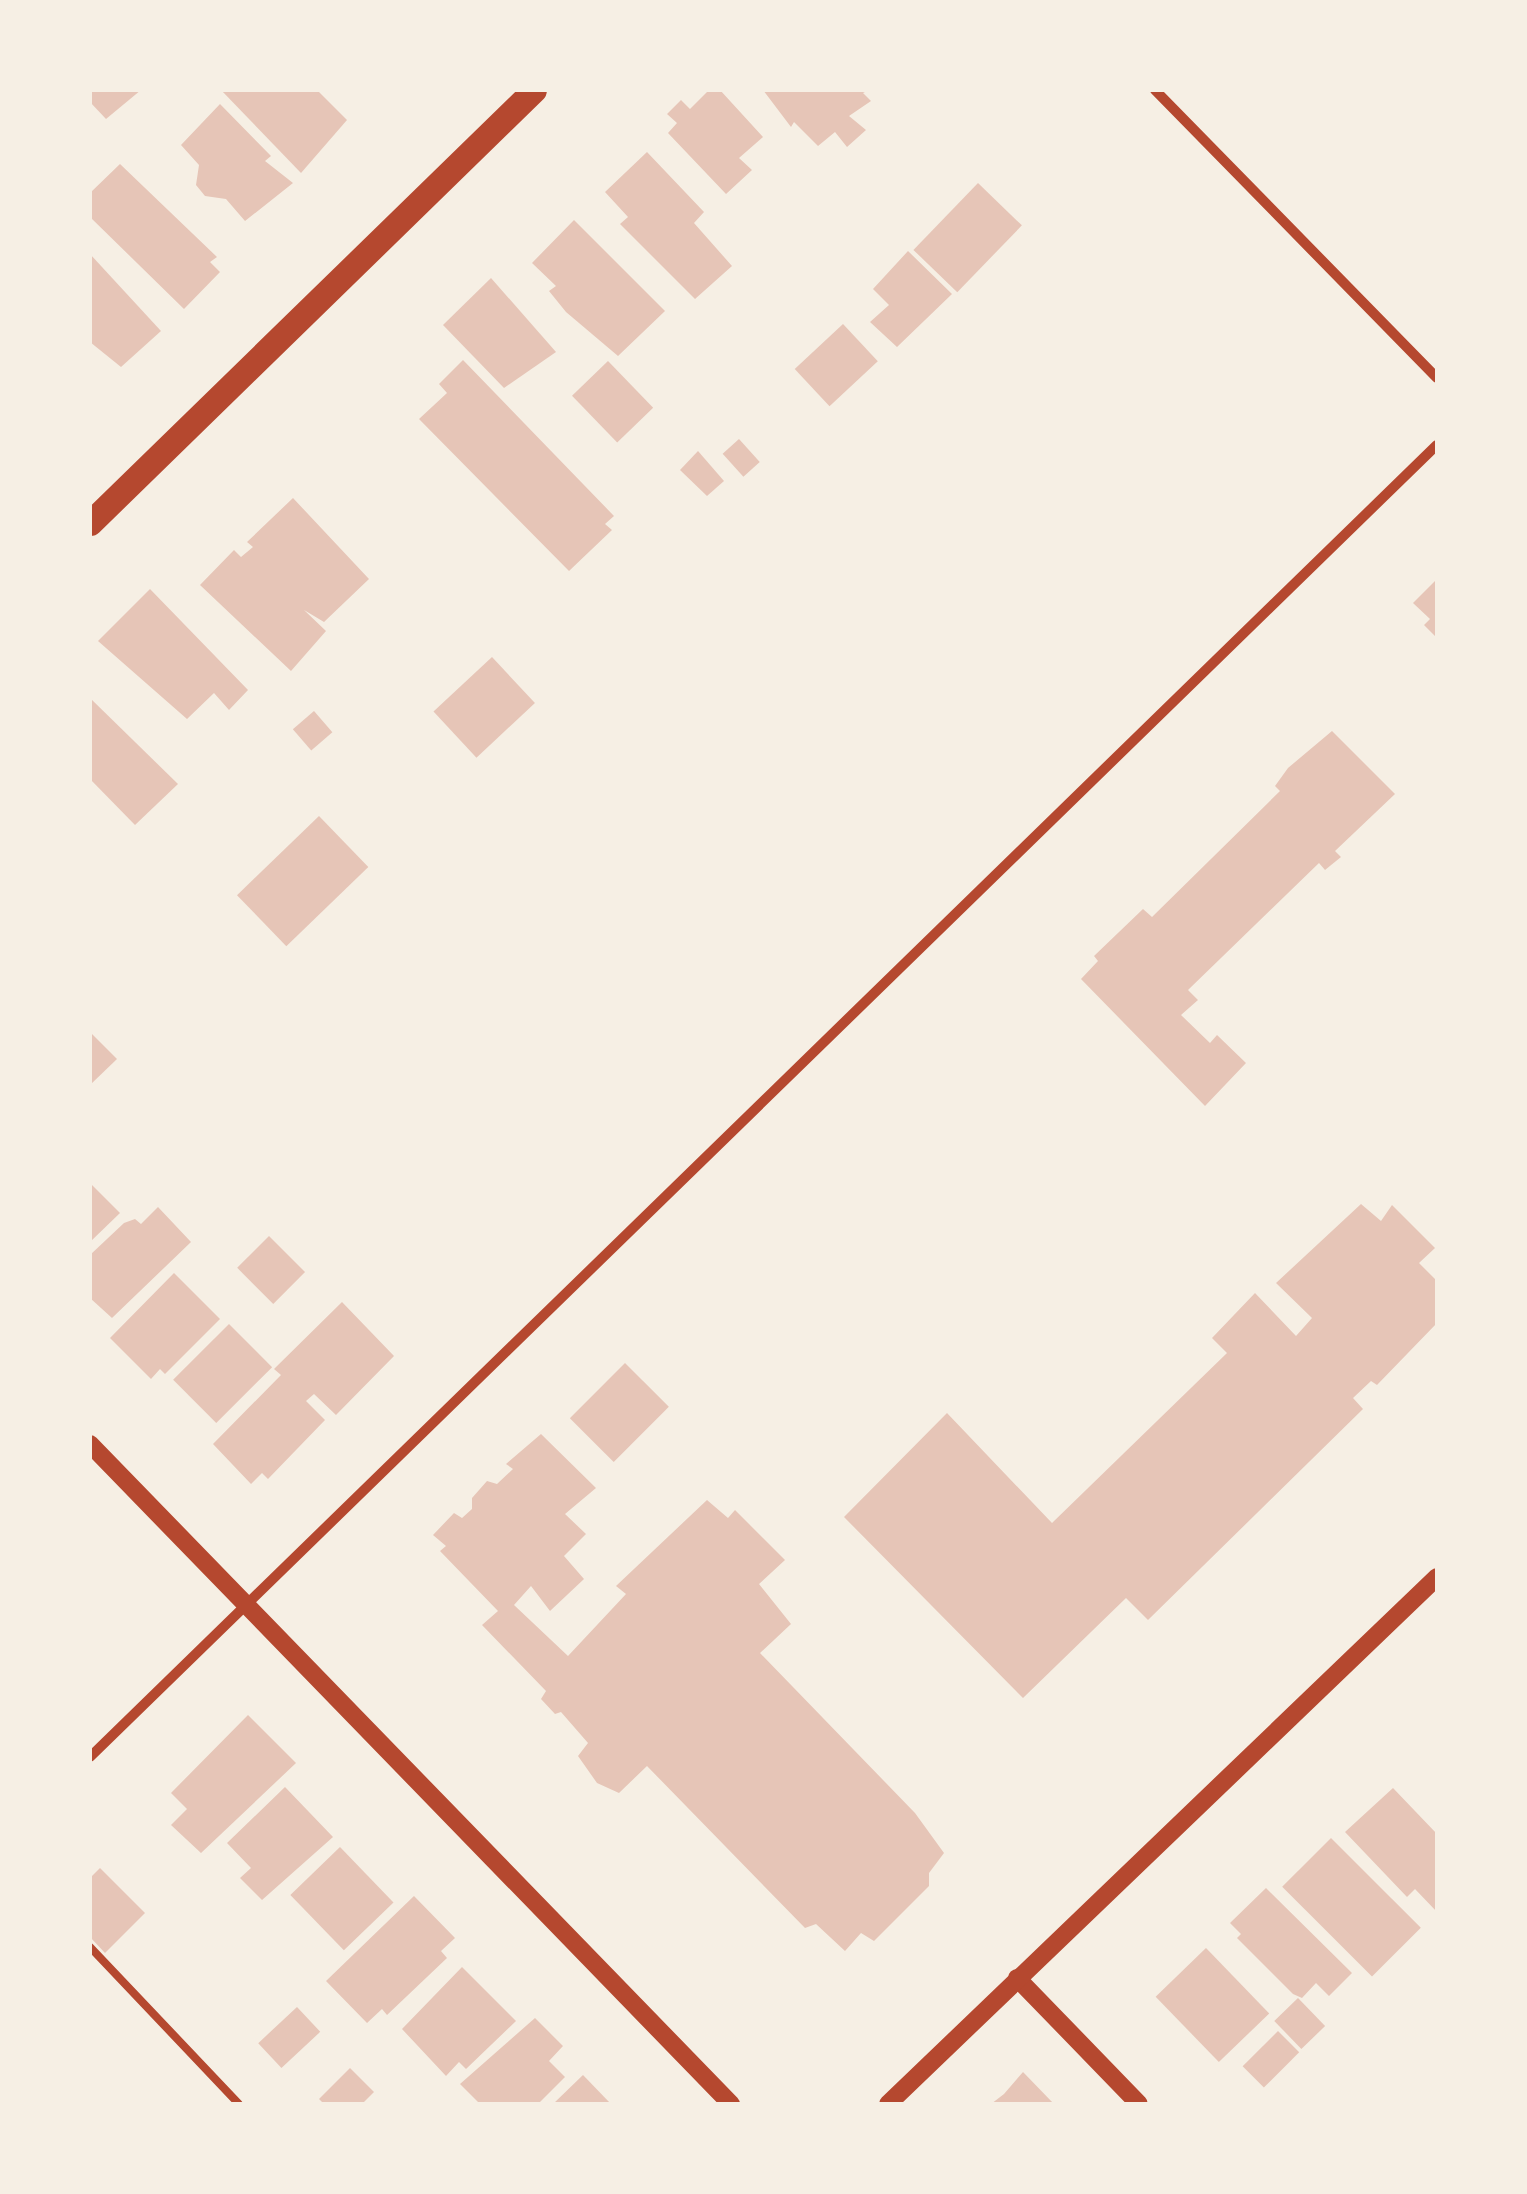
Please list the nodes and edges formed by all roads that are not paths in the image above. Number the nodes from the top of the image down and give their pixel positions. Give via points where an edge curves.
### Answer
1 (534, 90) edge
2 (1155, 90) edge
3 (1437, 378) edge
4 (1437, 445) edge
5 (90, 523) edge
6 (90, 1444) edge
7 (1437, 1577) edge
8 (246, 1605) junction
9 (90, 1757) edge
10 (90, 1947) edge
11 (1017, 1978) junction
12 (240, 2104) edge
13 (731, 2104) edge
14 (888, 2104) edge
15 (1139, 2104) edge

1 - 5 main road
2 - 3 street
4 - 8 street
6 - 8 street
7 - 11 street
8 - 9 street
8 - 13 street
10 - 12 lane
11 - 14 street
11 - 15 street

